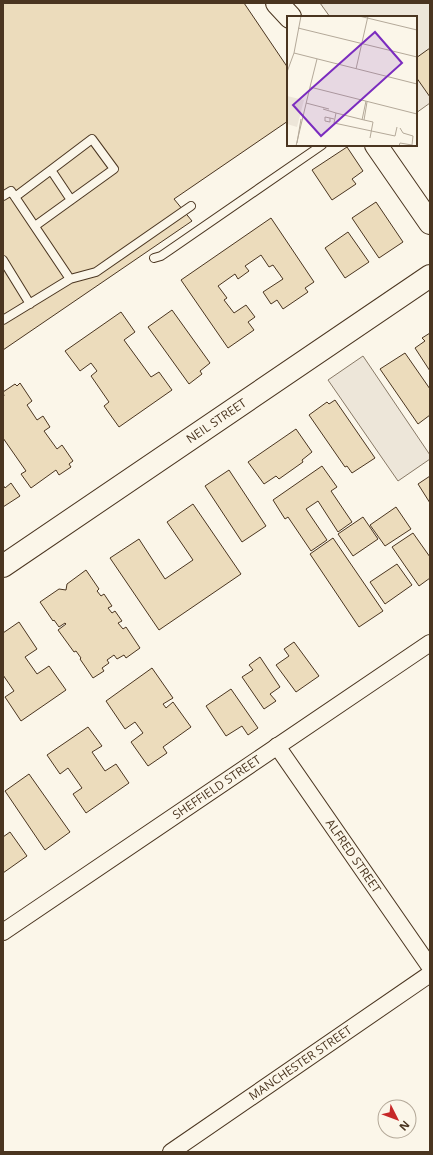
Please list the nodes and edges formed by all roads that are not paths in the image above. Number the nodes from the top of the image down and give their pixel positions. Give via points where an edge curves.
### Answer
1 (277, 3) edge
2 (286, 3) edge
3 (290, 16) edge
4 (291, 16) edge
5 (321, 146) edge
6 (377, 146) edge
7 (51, 170) junction
8 (3, 196) edge
9 (15, 197) junction
10 (71, 200) junction
11 (191, 206) dead end
12 (430, 223) edge
13 (35, 226) junction
14 (154, 258) dead end
15 (3, 260) edge
16 (430, 276) edge
17 (70, 279) junction
18 (30, 304) junction
19 (3, 320) edge
20 (3, 566) edge
21 (430, 643) edge
22 (277, 746) junction
23 (3, 932) edge
24 (430, 967) edge
25 (430, 974) edge
26 (171, 1152) edge

1 - 3 main road
2 - 4 main road
5 - 14 lane via 161,256
6 - 12 main road
7 - 9 lane
7 - 10 lane
7 - 10 lane via 92,139 114,169
8 - 9 lane via 11,191
9 - 13 lane
10 - 13 lane
11 - 17 lane via 96,272
13 - 17 lane
15 - 18 lane
16 - 20 main road, NEIL STREET
17 - 18 lane
18 - 19 lane
21 - 22 street, SHEFFIELD STREET
22 - 23 street, SHEFFIELD STREET
22 - 24 street, ALFRED STREET
25 - 26 street, MANCHESTER STREET

